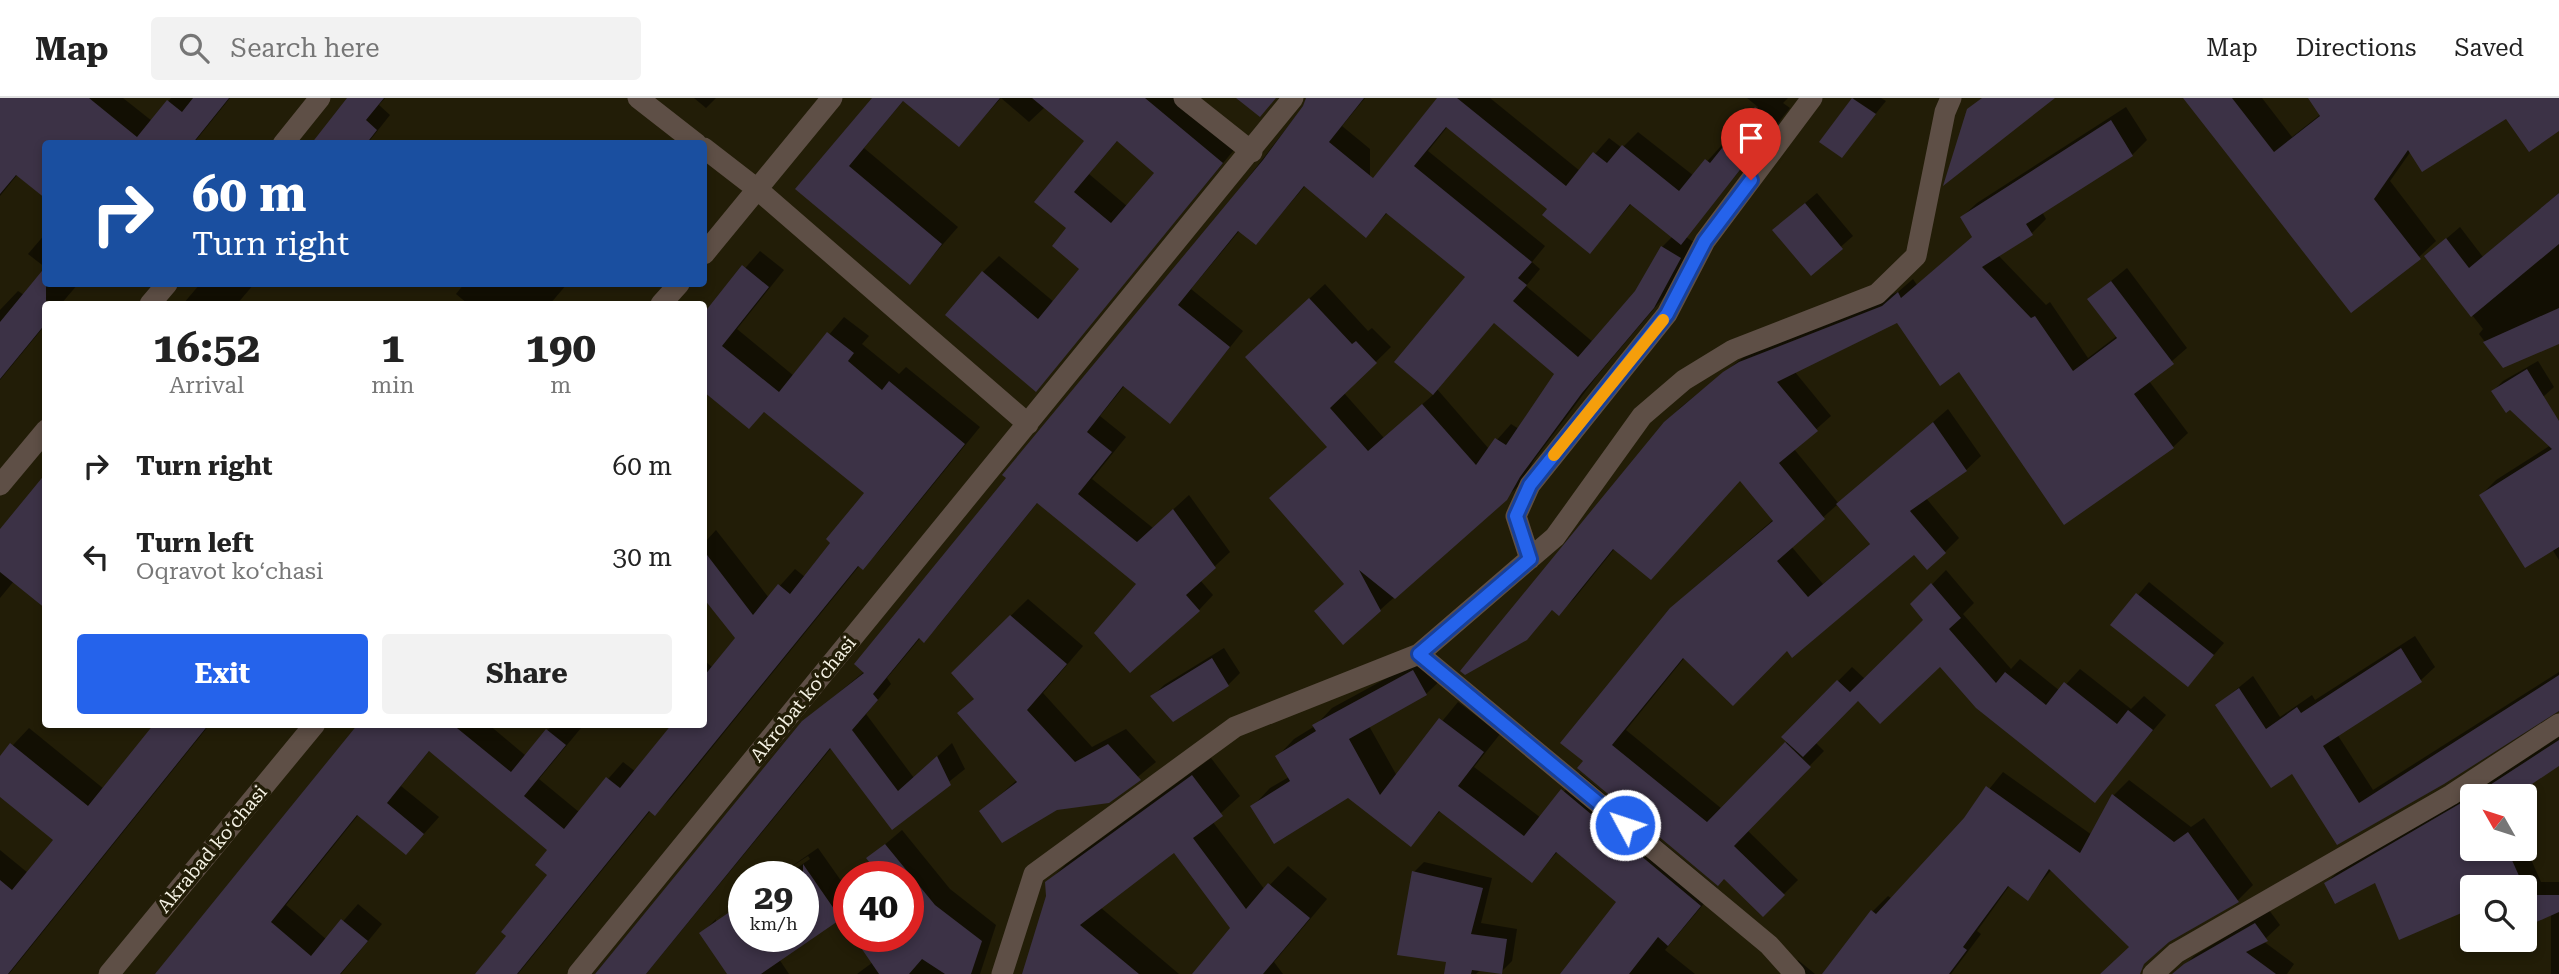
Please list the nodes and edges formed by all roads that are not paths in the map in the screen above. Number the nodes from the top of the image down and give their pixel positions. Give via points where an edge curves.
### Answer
1 (320, 98) edge
2 (638, 98) edge
3 (832, 98) edge
4 (1184, 98) edge
5 (1293, 98) edge
6 (1812, 98) edge
7 (1951, 98) edge
8 (286, 140) edge
9 (692, 140) edge
10 (707, 150) edge
11 (1252, 152) junction
12 (757, 189) junction
13 (707, 250) edge
14 (164, 287) edge
15 (676, 287) edge
16 (153, 301) edge
17 (665, 301) edge
18 (1028, 424) junction
19 (42, 435) edge
20 (0, 485) edge
21 (1530, 559) junction
22 (1419, 654) junction
23 (2559, 724) edge
24 (312, 728) edge
25 (109, 974) edge
26 (578, 974) edge
27 (1002, 974) edge
28 (1795, 974) edge
29 (2153, 974) edge

1 - 8 street
2 - 9 street
3 - 12 street
4 - 11 street
5 - 11 street, Akrobat koʻchasi
6 - 21 street via 1705,241 1667,314 1530,485 1516,516
7 - 21 street via 1916,256 1877,294 1733,351 1684,380 1642,416 1555,537
10 - 12 street
11 - 18 street, Akrobat koʻchasi
12 - 13 street
12 - 18 street
14 - 16 street
15 - 17 street
18 - 26 street, Akrobat koʻchasi
19 - 20 street
21 - 22 street
22 - 27 street via 1235,727 1034,874
22 - 28 street via 1769,945
23 - 29 street via 2451,795 2176,953
24 - 25 street, Akrabad koʻchasi

